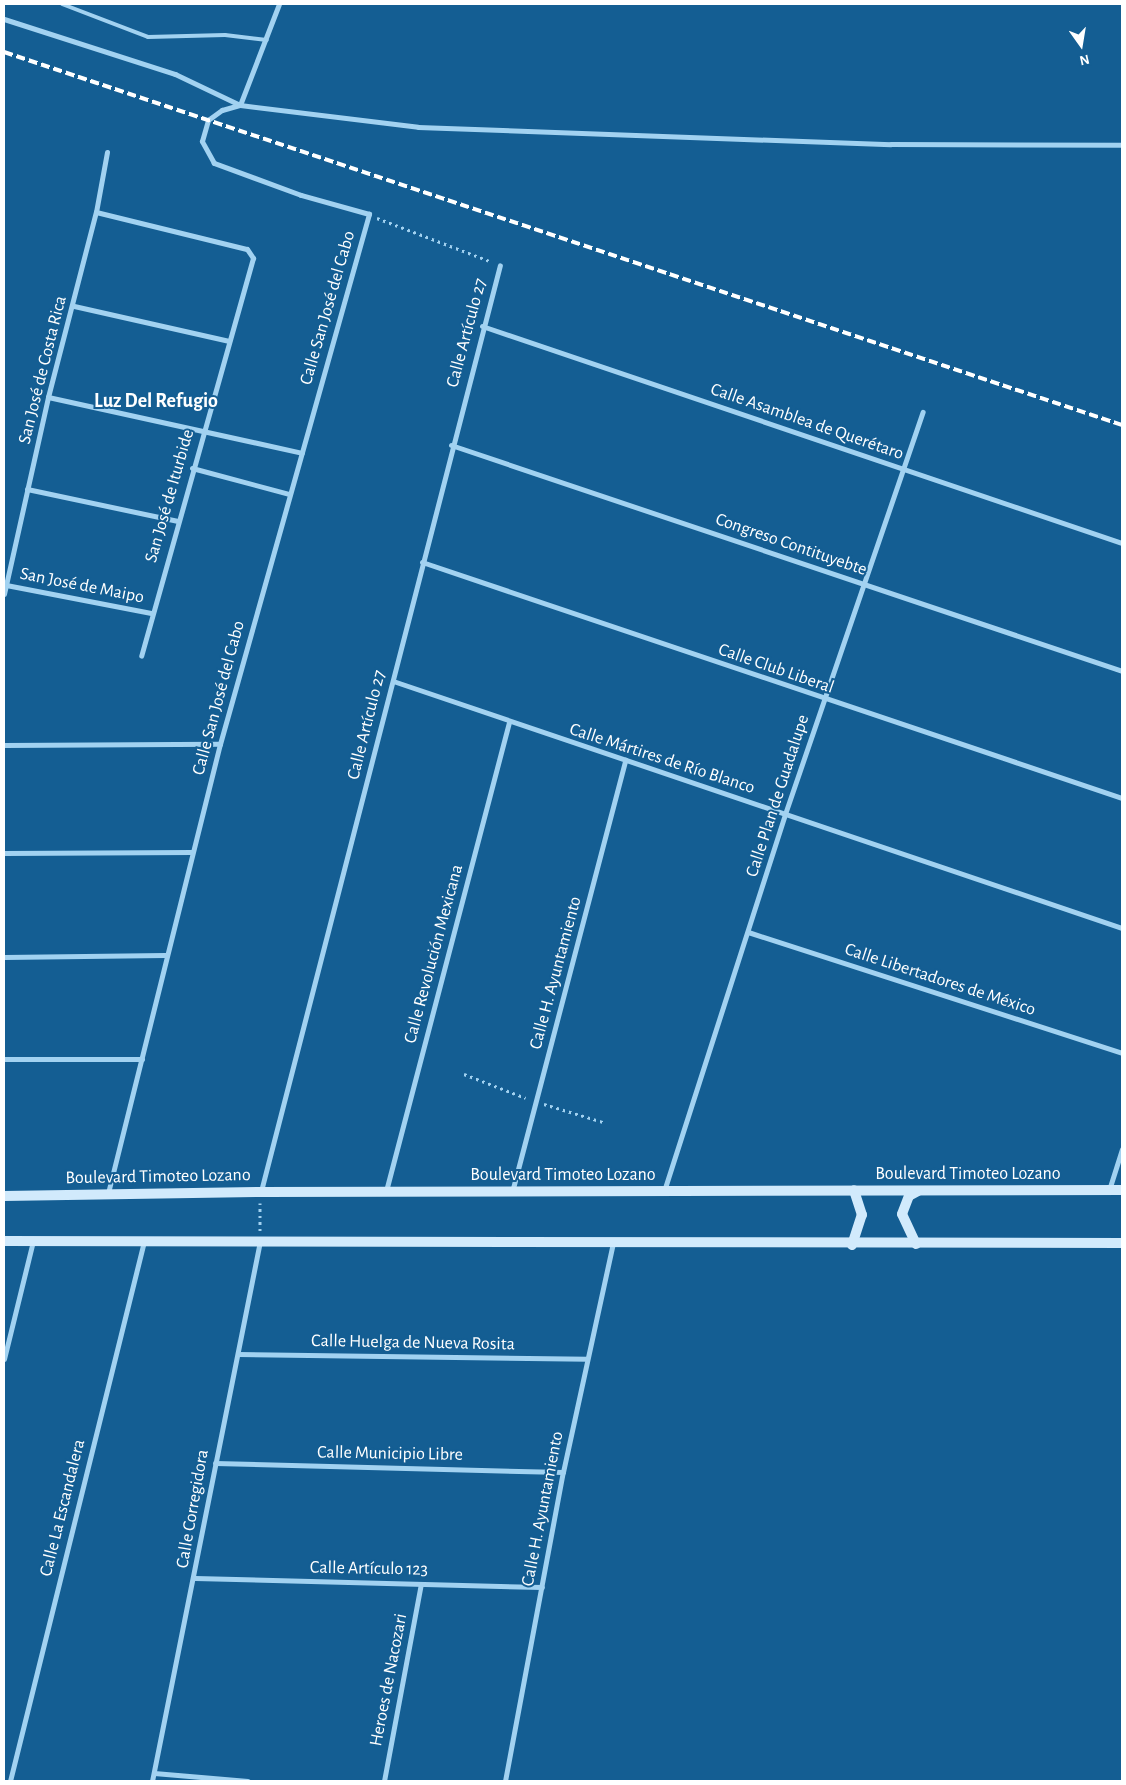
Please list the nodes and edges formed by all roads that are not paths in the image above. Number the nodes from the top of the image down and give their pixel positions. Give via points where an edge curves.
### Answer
1 (62, 4) edge
2 (279, 4) edge
3 (4, 19) edge
4 (267, 40) junction
5 (240, 105) junction
6 (1122, 145) edge
7 (106, 152) dead end
8 (96, 212) junction
9 (500, 265) road end
10 (74, 306) junction
11 (482, 326) junction
12 (229, 341) junction
13 (48, 397) junction
14 (923, 412) dead end
15 (203, 432) junction
16 (451, 445) junction
17 (302, 452) junction
18 (192, 468) junction
19 (902, 469) junction
20 (27, 489) junction
21 (289, 494) junction
22 (177, 521) junction
23 (1122, 543) edge
24 (422, 562) junction
25 (864, 583) junction
26 (6, 585) junction
27 (4, 594) edge
28 (152, 614) junction
29 (140, 656) dead end
30 (1122, 671) edge
31 (393, 681) junction
32 (825, 700) junction
33 (509, 722) junction
34 (220, 744) junction
35 (4, 745) edge
36 (625, 760) junction
37 (1122, 798) edge
38 (785, 814) junction
39 (192, 852) junction
40 (4, 853) edge
41 (1122, 928) edge
42 (748, 932) junction
43 (165, 955) junction
44 (4, 957) edge
45 (1122, 1053) edge
46 (4, 1059) edge
47 (142, 1059) junction
48 (1122, 1149) edge
49 (854, 1190) junction
50 (918, 1190) junction
51 (1122, 1190) edge
52 (664, 1191) junction
53 (1109, 1191) junction
54 (260, 1192) junction
55 (386, 1192) junction
56 (512, 1192) junction
57 (108, 1193) junction
58 (4, 1196) edge
59 (4, 1241) edge
60 (33, 1241) junction
61 (144, 1241) junction
62 (260, 1241) junction
63 (613, 1244) junction
64 (916, 1244) junction
65 (1122, 1244) edge
66 (852, 1245) junction
67 (238, 1354) junction
68 (4, 1358) edge
69 (587, 1359) junction
70 (216, 1463) junction
71 (563, 1472) junction
72 (195, 1578) junction
73 (421, 1584) junction
74 (542, 1586) junction
75 (154, 1773) junction
76 (10, 1781) edge
77 (152, 1781) edge
78 (248, 1781) edge
79 (384, 1781) edge
80 (505, 1781) edge

1 - 4 lane via 148,37 225,35
2 - 4 street
3 - 5 street via 175,74
4 - 5 street
5 - 6 street via 418,127 891,144
5 - 17 street, Calle San José del Cabo via 222,110 208,120 202,141 214,163 301,195 369,214
7 - 8 street, San José de Costa Rica
8 - 10 street, San José de Costa Rica
8 - 12 street, San José de Iturbide via 247,249 252,258
9 - 11 street, Calle Artículo 27
10 - 12 street
10 - 13 street, San José de Costa Rica
11 - 16 street, Calle Artículo 27
11 - 19 street, Calle Asamblea de Querétaro
12 - 15 street, San José de Iturbide
13 - 15 street
13 - 20 street, San José de Costa Rica
14 - 19 street, Calle Plan de Guadalupe
15 - 17 street
15 - 18 street, San José de Iturbide
16 - 24 street, Calle Artículo 27
16 - 25 street, Congreso Contituyebte
17 - 21 street, Calle San José del Cabo
18 - 21 street
18 - 22 street, San José de Iturbide
19 - 23 street, Calle Asamblea de Querétaro
19 - 25 street, Calle Plan de Guadalupe
20 - 22 street
20 - 26 street, San José de Costa Rica
21 - 34 street, Calle San José del Cabo
22 - 28 street, San José de Iturbide
24 - 31 street, Calle Artículo 27
24 - 32 street, Calle Club Liberal
25 - 30 street, Congreso Contituyebte
25 - 32 street, Calle Plan de Guadalupe
26 - 27 street, San José de Costa Rica
26 - 28 street, San José de Maipo
28 - 29 street, San José de Iturbide
31 - 33 street, Calle Mártires de Río Blanco
31 - 54 street, Calle Artículo 27
32 - 37 street, Calle Club Liberal
32 - 38 street, Calle Plan de Guadalupe
33 - 36 street, Calle Mártires de Río Blanco
33 - 55 street, Calle Revolución Mexicana
34 - 35 street
34 - 39 street, Calle San José del Cabo
36 - 38 street, Calle Mártires de Río Blanco
36 - 56 street, Calle H. Ayuntamiento
38 - 41 street, Calle Mártires de Río Blanco
38 - 42 street, Calle Plan de Guadalupe
39 - 40 street
39 - 43 street, Calle San José del Cabo
42 - 45 street, Calle Libertadores de México
42 - 52 street, Calle Plan de Guadalupe
43 - 44 street
43 - 47 street, Calle San José del Cabo
46 - 47 street
47 - 57 street, Calle San José del Cabo
48 - 53 street
49 - 50 main road, Boulevard Timoteo Lozano
49 - 52 main road, Boulevard Timoteo Lozano
49 - 66 main road via 862,1215
50 - 53 main road, Boulevard Timoteo Lozano
50 - 64 main road via 909,1196 902,1214
51 - 53 main road, Boulevard Timoteo Lozano
52 - 56 main road, Boulevard Timoteo Lozano
54 - 55 main road, Boulevard Timoteo Lozano
54 - 57 main road, Boulevard Timoteo Lozano
55 - 56 main road, Boulevard Timoteo Lozano
57 - 58 main road, Boulevard Timoteo Lozano
59 - 60 main road
60 - 61 main road
60 - 68 street
61 - 62 main road
61 - 76 street, Calle La Escandalera
62 - 63 main road
62 - 67 street, Calle Corregidora
63 - 66 main road
63 - 69 street, Calle H. Ayuntamiento
64 - 65 main road
64 - 66 main road
67 - 69 street, Calle Huelga de Nueva Rosita
67 - 70 street, Calle Corregidora
69 - 71 street, Calle H. Ayuntamiento
70 - 71 street, Calle Municipio Libre
70 - 72 street, Calle Corregidora
71 - 74 street, Calle H. Ayuntamiento
72 - 73 street, Calle Artículo 123
72 - 75 street, Calle Corregidora
73 - 74 street, Calle Artículo 123
73 - 79 street, Heroes de Nacozari
74 - 80 street, Calle H. Ayuntamiento
75 - 77 street, Calle Corregidora
75 - 78 street

